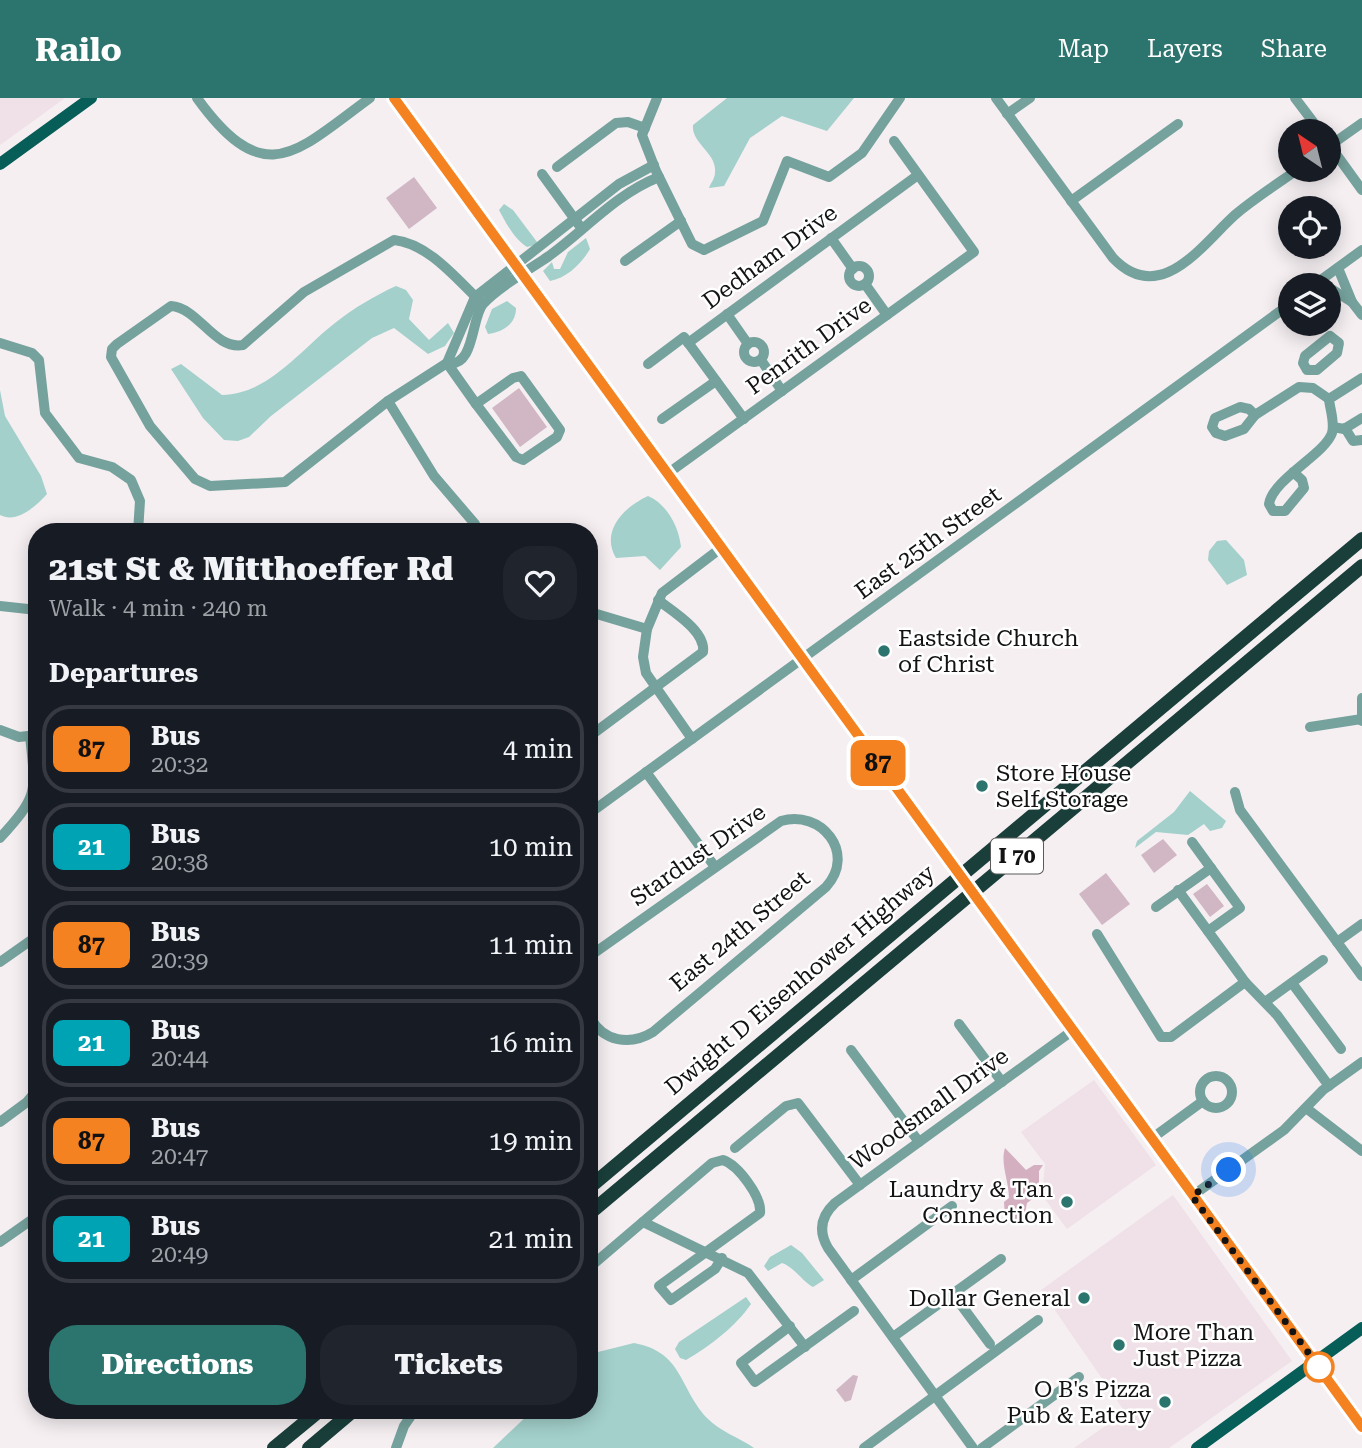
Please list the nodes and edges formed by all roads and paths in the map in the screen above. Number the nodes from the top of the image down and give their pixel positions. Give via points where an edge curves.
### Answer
1 (91, 98) edge
2 (197, 98) edge
3 (370, 98) edge
4 (394, 98) edge
5 (657, 98) edge
6 (900, 98) edge
7 (996, 98) edge
8 (1030, 98) edge
9 (1295, 98) edge
10 (1007, 114) junction
11 (1311, 119) edge
12 (1362, 123) edge
13 (1178, 124) dead end
14 (645, 128) junction
15 (1341, 137) edge
16 (894, 141) dead end
17 (1341, 161) edge
18 (0, 164) edge
19 (558, 167) dead end
20 (656, 171) junction
21 (542, 174) dead end
22 (918, 175) junction
23 (1280, 182) edge
24 (1362, 190) edge
25 (1071, 201) junction
26 (681, 221) junction
27 (580, 225) junction
28 (831, 238) junction
29 (1362, 250) edge
30 (625, 261) dead end
31 (1338, 268) junction
32 (519, 270) junction
33 (1333, 273) edge
34 (1341, 296) edge
35 (479, 301) junction
36 (1352, 302) junction
37 (1278, 313) edge
38 (727, 314) junction
39 (887, 315) junction
40 (1362, 315) edge
41 (0, 342) edge
42 (688, 343) junction
43 (447, 363) junction
44 (648, 364) dead end
45 (1321, 366) dead end
46 (1362, 378) edge
47 (716, 381) junction
48 (1308, 386) junction
49 (782, 391) junction
50 (1329, 399) junction
51 (388, 401) junction
52 (477, 404) junction
53 (1255, 415) dead end
54 (1362, 418) edge
55 (662, 419) dead end
56 (744, 419) junction
57 (1333, 427) junction
58 (1345, 428) junction
59 (1362, 440) edge
60 (1293, 472) dead end
61 (667, 474) junction
62 (139, 523) edge
63 (474, 523) edge
64 (1362, 540) edge
65 (721, 548) junction
66 (1362, 566) edge
67 (658, 600) junction
68 (0, 606) edge
69 (28, 609) edge
70 (598, 614) edge
71 (647, 629) junction
72 (802, 659) junction
73 (656, 688) junction
74 (1362, 698) edge
75 (1362, 720) edge
76 (1310, 727) dead end
77 (0, 730) edge
78 (598, 730) edge
79 (28, 736) edge
80 (692, 739) junction
81 (646, 772) junction
82 (1236, 792) dead end
83 (28, 804) edge
84 (598, 807) edge
85 (0, 838) edge
86 (832, 839) joint
87 (1192, 842) dead end
88 (715, 867) junction
89 (1211, 867) junction
90 (1178, 890) junction
91 (1156, 906) dead end
92 (1362, 924) edge
93 (1208, 931) junction
94 (1097, 934) dead end
95 (28, 942) edge
96 (1337, 942) junction
97 (598, 950) edge
98 (1323, 960) dead end
99 (0, 962) edge
100 (1362, 976) edge
101 (1245, 982) junction
102 (1292, 983) junction
103 (1265, 1002) junction
104 (959, 1024) dead end
105 (598, 1029) edge
106 (1072, 1031) junction
107 (1341, 1049) dead end
108 (851, 1050) dead end
109 (1362, 1062) edge
110 (1002, 1082) junction
111 (1329, 1086) junction
112 (28, 1101) edge
113 (1203, 1101) dead end
114 (1306, 1108) junction
115 (0, 1122) edge
116 (1151, 1139) junction
117 (919, 1142) junction
118 (735, 1148) dead end
119 (1362, 1151) edge
120 (598, 1180) edge
121 (860, 1185) junction
122 (1192, 1196) junction
123 (598, 1206) edge
124 (952, 1206) dead end
125 (28, 1222) edge
126 (643, 1222) junction
127 (0, 1242) edge
128 (708, 1251) junction
129 (722, 1258) junction
130 (1001, 1259) dead end
131 (598, 1260) edge
132 (851, 1280) junction
133 (953, 1294) junction
134 (854, 1311) dead end
135 (1038, 1320) dead end
136 (790, 1326) junction
137 (1362, 1328) edge
138 (893, 1338) junction
139 (990, 1344) dead end
140 (805, 1347) junction
141 (1316, 1362) junction
142 (1079, 1377) dead end
143 (934, 1395) junction
144 (309, 1419) edge
145 (343, 1419) edge
146 (409, 1419) edge
147 (1362, 1427) edge
148 (274, 1448) edge
149 (309, 1448) edge
150 (396, 1448) edge
151 (864, 1448) edge
152 (973, 1448) edge
153 (982, 1448) edge
154 (1197, 1448) edge

1 - 18 main road
2 - 3 street via 227,134 261,153 278,155 300,149
4 - 32 main road
5 - 14 street
6 - 26 street via 862,153 829,177 787,161 763,221 704,250 694,247
7 - 10 street
8 - 10 street
9 - 11 street
10 - 25 street
12 - 15 street
13 - 25 street
14 - 19 street via 628,122 616,124
14 - 20 street via 642,135
16 - 22 street
17 - 24 street
20 - 26 street
20 - 27 street via 619,184
21 - 27 street
22 - 28 street, Dedham Drive
22 - 39 street, Penrith Drive via 974,252
23 - 25 street via 1235,215 1206,247 1174,270 1157,275 1136,274 1117,263
26 - 30 street
27 - 32 street
28 - 38 street, Dedham Drive
28 - 39 street via 853,269 866,269 865,284
29 - 31 street
31 - 33 street
31 - 36 street
32 - 35 street
32 - 61 main road
34 - 36 street
35 - 43 street via 466,354
35 - 51 street via 436,260 394,240 304,292 243,345 228,344 183,309 172,306 111,349 112,361 149,424 195,479 206,485 285,482
36 - 40 street
37 - 72 street, East 25th Street
38 - 42 street, Dedham Drive
38 - 49 street via 748,344 746,359 761,360
39 - 49 street, Penrith Drive
41 - 62 street via 39,360 45,414 78,457 115,468 133,483 141,508
42 - 44 street, Dedham Drive via 684,337
42 - 47 street
43 - 51 street
43 - 52 street
45 - 48 street
46 - 50 street
47 - 55 street
47 - 56 street
48 - 50 street
48 - 53 street via 1289,391
49 - 56 street, Penrith Drive
50 - 57 street
51 - 63 street via 434,476
52 - 52 street via 519,459 558,435 558,425 521,376
54 - 58 street
56 - 61 street, Penrith Drive
57 - 58 street
57 - 60 street via 1328,440
58 - 59 street via 1353,442
61 - 65 main road
64 - 120 highway, Dwight D Eisenhower Highway / I 70
65 - 67 street
65 - 72 main road
66 - 123 highway, Dwight D Eisenhower Highway / I 70
67 - 71 street
67 - 73 street via 690,626 704,649
68 - 69 street
70 - 71 street
71 - 73 street via 643,665
72 - 80 street, East 25th Street
72 - 106 main road
73 - 78 street
73 - 80 street
74 - 75 street
75 - 76 street
77 - 79 street
80 - 81 street, East 25th Street
81 - 84 street, East 25th Street
81 - 88 street
82 - 96 street via 1240,810
83 - 85 street
86 - 88 street, Stardust Drive via 814,821 791,818 775,824
86 - 105 street, East 24th Street via 838,863 830,882 660,1028 628,1041 611,1038
87 - 89 street
88 - 97 street, Stardust Drive
89 - 90 street
89 - 93 street via 1240,908
90 - 91 street
90 - 93 street
92 - 96 street
93 - 101 street
94 - 101 street via 1161,1037 1171,1037
95 - 99 street
96 - 100 street
98 - 102 street
101 - 103 street
102 - 103 street
102 - 107 street
103 - 111 street
104 - 110 street
106 - 110 street, Woodsmall Drive
106 - 116 main road
108 - 117 street
109 - 111 street
110 - 117 street, Woodsmall Drive
111 - 114 street
112 - 115 street
113 - 116 street
114 - 119 street
114 - 122 street via 1284,1130
116 - 122 main road
117 - 121 street, Woodsmall Drive
118 - 121 street via 788,1104 798,1104
121 - 132 street, Woodsmall Drive via 830,1208 822,1229 826,1245
122 - 141 main road
124 - 132 street
125 - 127 street
126 - 128 street
126 - 128 street via 712,1163 723,1160 734,1165 761,1209
126 - 131 street
128 - 129 street
128 - 129 street via 660,1285 668,1299 715,1269
129 - 136 street via 753,1277
130 - 133 street
132 - 138 street
133 - 138 street
133 - 139 street
134 - 140 street
135 - 143 street
136 - 140 street
136 - 140 street via 741,1364 757,1382
137 - 141 main road
138 - 143 street
141 - 147 main road
141 - 154 main road
142 - 153 street
143 - 151 street
143 - 152 street
144 - 148 highway
145 - 149 highway
146 - 150 street

